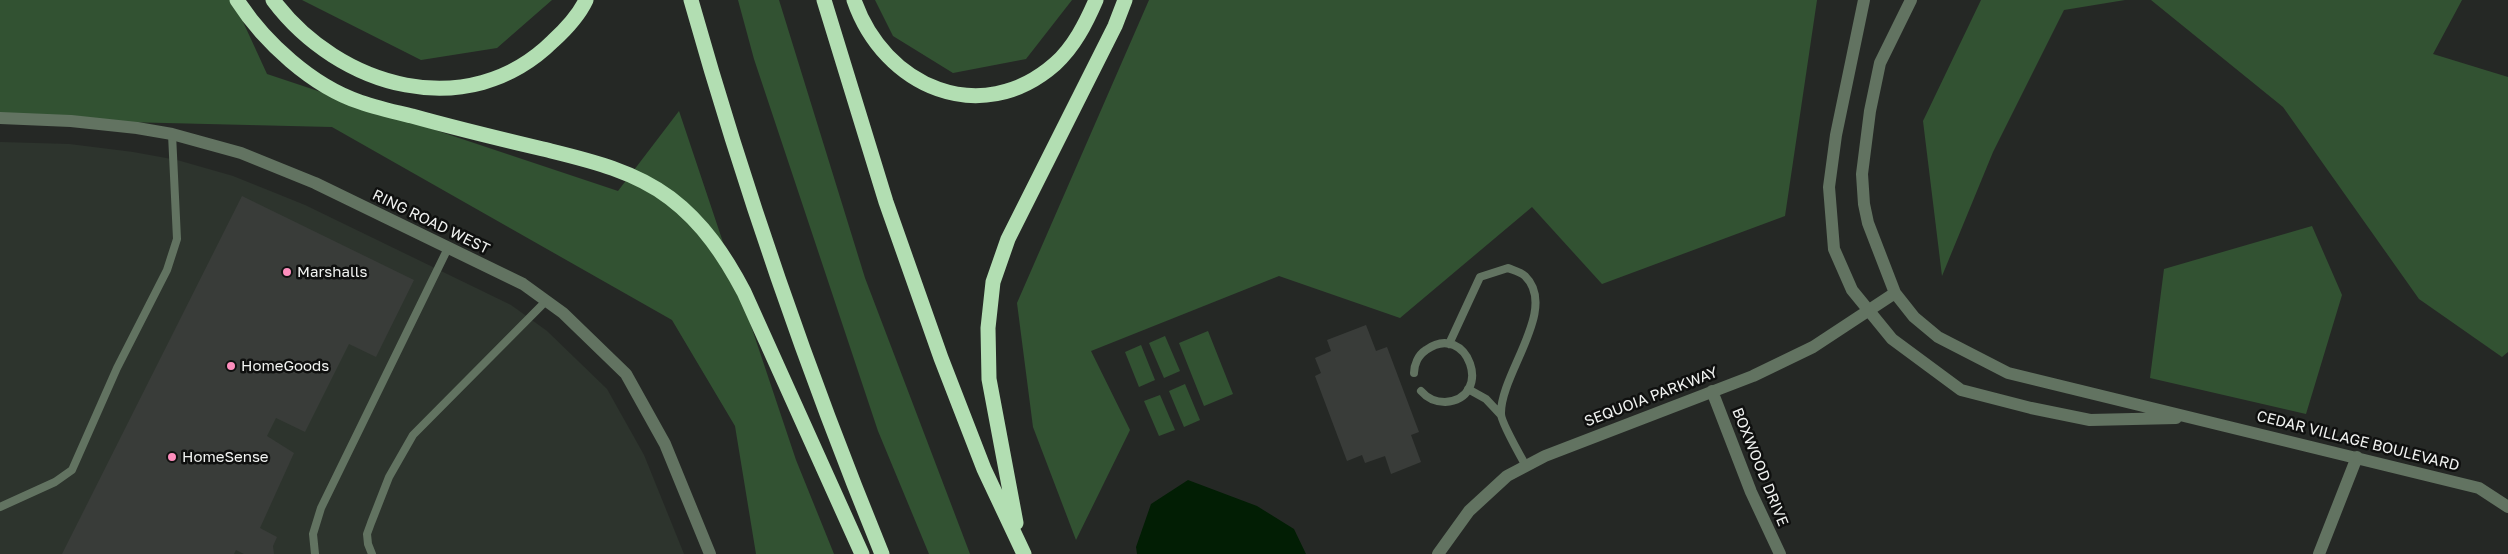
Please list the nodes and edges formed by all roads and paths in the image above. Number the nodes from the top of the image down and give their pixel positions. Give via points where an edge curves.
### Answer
1 (237, 0) edge
2 (273, 0) edge
3 (586, 0) edge
4 (690, 0) edge
5 (824, 0) edge
6 (854, 0) edge
7 (1096, 0) edge
8 (1125, 0) edge
9 (1864, 0) edge
10 (1911, 0) edge
11 (0, 118) edge
12 (172, 134) junction
13 (448, 248) junction
14 (1895, 293) junction
15 (547, 300) junction
16 (1869, 311) junction
17 (1449, 344) junction
18 (1414, 374) dead end
19 (1468, 389) junction
20 (1421, 391) dead end
21 (1712, 391) junction
22 (1501, 415) junction
23 (2196, 418) junction
24 (2358, 457) junction
25 (1526, 466) junction
26 (0, 507) edge
27 (2508, 508) edge
28 (1022, 550) edge
29 (315, 554) edge
30 (372, 554) edge
31 (710, 554) edge
32 (862, 554) edge
33 (882, 554) edge
34 (1438, 554) edge
35 (1780, 554) edge
36 (2319, 554) edge

1 - 32 highway via 268,40 290,60 317,80 359,102 582,159 627,174 670,198 692,217 710,236 744,292
2 - 3 highway via 301,33 348,66 400,85 445,88 474,85 501,77 536,58 562,33
4 - 33 highway via 798,339
5 - 28 highway via 886,202 941,358 984,469
6 - 7 highway via 874,40 900,70 935,89 972,95 1017,87 1040,75 1067,51
8 - 28 highway via 1008,239 994,282 988,328 989,379
9 - 16 street, CEDAR VILLAGE BOULEVARD via 1839,118 1829,187 1834,249 1852,290
10 - 14 street, CEDAR VILLAGE BOULEVARD via 1880,63 1862,174 1868,223
11 - 12 street, RING ROAD WEST via 71,120
12 - 13 street, RING ROAD WEST via 268,163
12 - 26 lane via 177,240 167,270 117,368 72,470 55,482
13 - 15 street, RING ROAD WEST via 523,284
13 - 29 lane via 321,508 312,534
14 - 16 street, SEQUOIA PARKWAY
14 - 23 street, CEDAR VILLAGE BOULEVARD via 1914,317 1938,337 2008,373
15 - 30 lane via 413,435 390,477 371,523 368,544
15 - 31 street, RING ROAD WEST via 626,374 666,444
16 - 21 street, SEQUOIA PARKWAY via 1813,347 1753,376
16 - 23 street, CEDAR VILLAGE BOULEVARD via 1892,339 1961,390 2090,420
17 - 18 lane via 1440,344 1422,352
17 - 19 lane via 1466,354 1470,362 1473,371
17 - 22 lane via 1480,277 1508,268 1524,275 1534,289 1537,309 1507,389
19 - 20 lane via 1461,396 1443,402 1433,400
19 - 22 lane via 1486,399
21 - 25 street, SEQUOIA PARKWAY
21 - 35 street, BOXWOOD DRIVE via 1751,492
22 - 25 lane
23 - 24 street, CEDAR VILLAGE BOULEVARD
24 - 27 street, CEDAR VILLAGE BOULEVARD via 2479,488
24 - 36 street
25 - 34 street, SEQUOIA PARKWAY via 1507,476 1469,511

